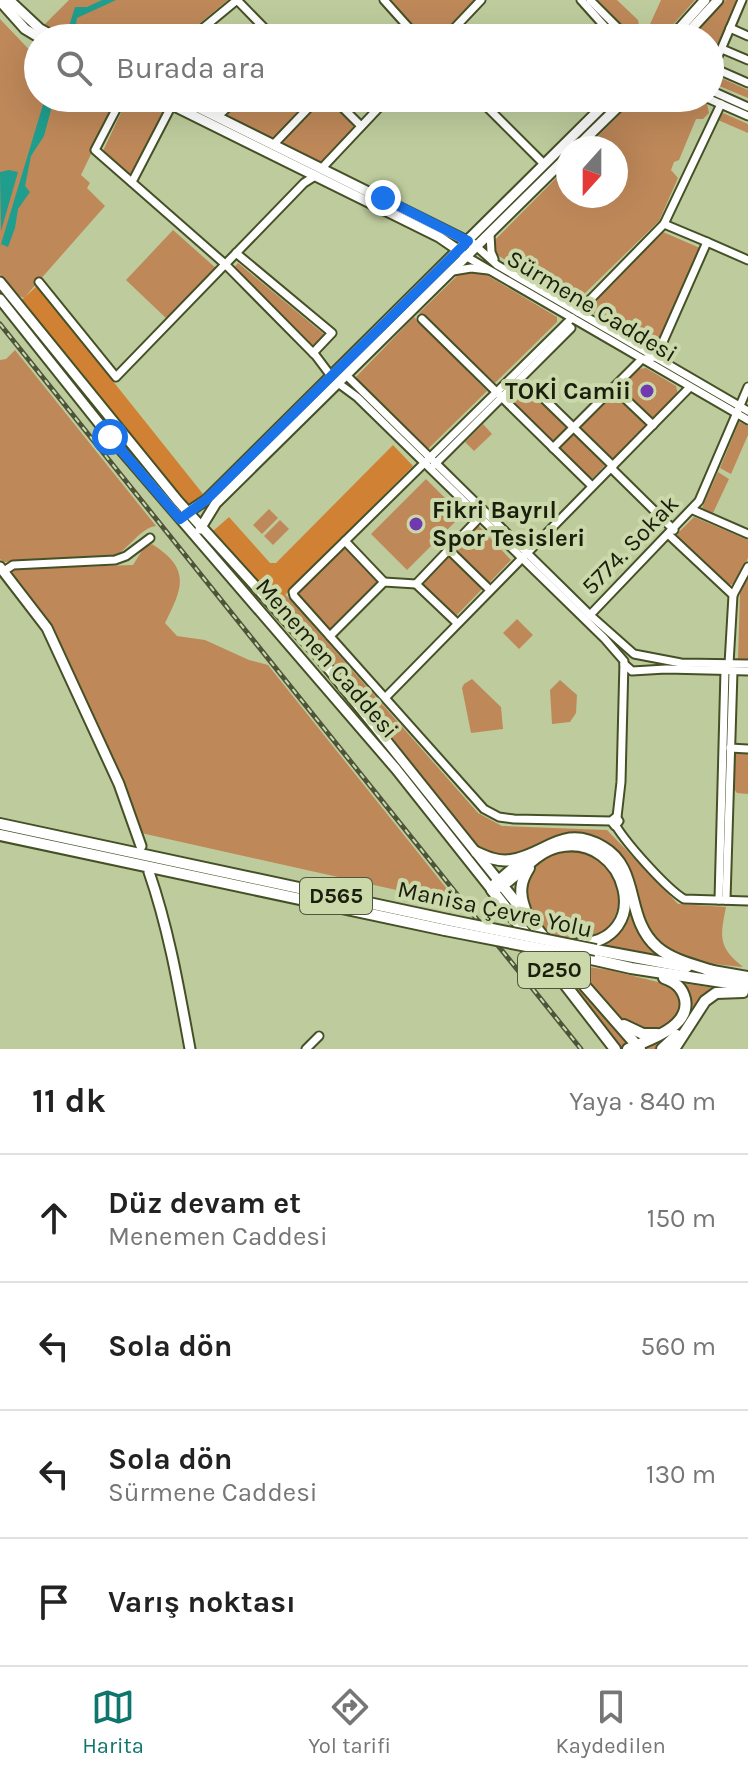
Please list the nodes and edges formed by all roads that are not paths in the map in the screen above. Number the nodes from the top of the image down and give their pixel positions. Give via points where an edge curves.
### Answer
1 (9, 0) edge
2 (237, 0) edge
3 (384, 0) edge
4 (481, 0) edge
5 (581, 0) edge
6 (590, 0) edge
7 (705, 0) edge
8 (718, 0) edge
9 (0, 1) edge
10 (740, 4) edge
11 (748, 12) edge
12 (35, 24) edge
13 (208, 24) edge
14 (260, 24) edge
15 (405, 24) edge
16 (458, 24) edge
17 (602, 24) edge
18 (614, 24) edge
19 (684, 24) edge
20 (696, 24) edge
21 (24, 28) edge
22 (730, 28) junction
23 (748, 36) edge
24 (724, 44) edge
25 (724, 50) edge
26 (748, 60) edge
27 (724, 72) edge
28 (748, 83) edge
29 (724, 96) edge
30 (724, 105) edge
31 (748, 107) edge
32 (115, 112) edge
33 (169, 112) edge
34 (198, 112) edge
35 (223, 112) edge
36 (305, 112) edge
37 (347, 112) edge
38 (374, 112) edge
39 (492, 112) edge
40 (597, 112) edge
41 (613, 112) edge
42 (717, 112) edge
43 (748, 116) edge
44 (214, 120) junction
45 (361, 126) junction
46 (588, 136) edge
47 (273, 145) junction
48 (544, 164) junction
49 (556, 168) edge
50 (318, 172) junction
51 (132, 182) junction
52 (664, 224) junction
53 (479, 230) junction
54 (442, 234) junction
55 (490, 234) junction
56 (707, 242) junction
57 (472, 244) junction
58 (236, 253) junction
59 (463, 254) junction
60 (748, 260) edge
61 (225, 264) junction
62 (494, 267) junction
63 (447, 269) junction
64 (0, 282) edge
65 (39, 282) dead end
66 (0, 299) edge
67 (572, 318) junction
68 (422, 319) dead end
69 (313, 353) junction
70 (654, 357) junction
71 (641, 360) junction
72 (343, 372) junction
73 (335, 379) junction
74 (690, 387) junction
75 (748, 387) edge
76 (533, 388) dead end
77 (614, 388) junction
78 (499, 395) junction
79 (738, 411) junction
80 (748, 411) edge
81 (748, 420) edge
82 (653, 425) junction
83 (574, 427) junction
84 (553, 448) junction
85 (429, 463) junction
86 (612, 467) junction
87 (592, 486) junction
88 (693, 510) junction
89 (188, 511) junction
90 (480, 517) junction
91 (180, 519) junction
92 (203, 527) junction
93 (672, 532) junction
94 (194, 534) junction
95 (748, 534) edge
96 (150, 538) dead end
97 (345, 541) junction
98 (449, 550) junction
99 (524, 556) junction
100 (748, 567) edge
101 (2, 569) edge
102 (384, 582) junction
103 (416, 584) junction
104 (490, 590) junction
105 (733, 595) junction
106 (590, 615) junction
107 (457, 623) junction
108 (330, 636) junction
109 (635, 655) junction
110 (624, 663) junction
111 (748, 664) edge
112 (637, 669) junction
113 (729, 669) junction
114 (748, 671) edge
115 (624, 691) junction
116 (386, 697) junction
117 (730, 748) junction
118 (748, 749) edge
119 (615, 821) junction
120 (0, 824) edge
121 (0, 835) edge
122 (141, 846) dead end
123 (476, 852) junction
124 (530, 858) junction
125 (149, 872) dead end
126 (497, 885) junction
127 (722, 900) junction
128 (748, 901) edge
129 (533, 924) junction
130 (447, 925) junction
131 (567, 945) junction
132 (631, 968) junction
133 (713, 971) junction
134 (748, 977) edge
135 (748, 989) edge
136 (609, 1014) junction
137 (689, 1022) junction
138 (659, 1034) junction
139 (319, 1036) dead end
140 (636, 1048) edge
141 (190, 1049) edge
142 (306, 1049) edge
143 (615, 1049) edge
144 (662, 1049) edge
145 (674, 1049) edge

1 - 12 main road
2 - 13 street
2 - 14 street
3 - 15 street
4 - 16 street
5 - 17 street
6 - 18 street
7 - 19 main road
8 - 20 main road
9 - 21 main road
10 - 11 street
10 - 22 street
22 - 23 street
22 - 24 street
25 - 26 street
27 - 28 street
29 - 31 street
30 - 43 street
32 - 51 street via 95,150
33 - 51 street
34 - 44 main road, Sürmene Caddesi
35 - 44 street
36 - 47 street
37 - 45 street
38 - 45 street
39 - 48 street
40 - 48 main road
41 - 46 main road
42 - 52 street
44 - 47 main road, Sürmene Caddesi
44 - 50 main road, Sürmene Caddesi
45 - 50 street
47 - 50 main road, Sürmene Caddesi
48 - 53 main road
49 - 55 main road
50 - 54 main road, Sürmene Caddesi
50 - 58 street
51 - 61 street
52 - 56 street
52 - 67 street
53 - 54 main road
53 - 57 main road
54 - 57 main road, Sürmene Caddesi
54 - 59 main road, Sürmene Caddesi
54 - 63 main road
55 - 57 main road
55 - 62 street
56 - 60 street
56 - 70 street
57 - 59 main road
57 - 62 street, Sürmene Caddesi
58 - 61 street
58 - 69 street via 332,333
59 - 62 street, Sürmene Caddesi
59 - 63 main road
61 - 65 street via 116,377
61 - 69 street
62 - 63 street
62 - 67 street, Sürmene Caddesi
63 - 72 main road
64 - 89 main road, Menemen Caddesi
66 - 91 main road, Menemen Caddesi
67 - 70 street, Sürmene Caddesi
67 - 71 street, Sürmene Caddesi
67 - 78 street via 571,328
68 - 78 street
69 - 73 street
70 - 71 street
70 - 79 street, Sürmene Caddesi
71 - 74 street, Sürmene Caddesi
71 - 77 street
72 - 73 main road
72 - 85 street
73 - 85 street
73 - 89 main road
73 - 92 main road via 211,507
74 - 79 street, Sürmene Caddesi
74 - 82 street
75 - 79 street, 5774. Sokak
76 - 83 street
77 - 82 street
77 - 83 street
78 - 84 street
78 - 85 street
79 - 80 street, Sürmene Caddesi
79 - 81 street, Sürmene Caddesi
79 - 88 street, 5774. Sokak
82 - 86 street
83 - 84 street
83 - 86 street
84 - 87 street
85 - 90 street
85 - 97 street
85 - 99 street
86 - 87 street
86 - 93 street
87 - 99 street
88 - 93 street, 5774. Sokak
88 - 95 street
89 - 91 main road
89 - 92 main road, Menemen Caddesi
90 - 98 street
90 - 99 street
91 - 94 main road, Menemen Caddesi
92 - 94 main road
92 - 123 main road, Menemen Caddesi via 316,653
93 - 105 street
93 - 106 street, 5774. Sokak
94 - 126 main road, Menemen Caddesi
96 - 101 street via 115,560
97 - 102 street
97 - 108 street via 293,592
98 - 103 street
98 - 104 street
99 - 104 street
99 - 106 street
99 - 110 street
100 - 105 street
101 - 122 main road via 47,628 119,784
102 - 103 street
102 - 108 street
103 - 107 street
104 - 107 street
105 - 113 street
106 - 109 street
107 - 116 street
108 - 116 street
109 - 110 street via 626,656
109 - 112 street via 641,662
109 - 113 street
110 - 112 street via 629,671
110 - 115 street
111 - 113 street
112 - 113 street
112 - 115 street
113 - 114 street
113 - 117 street
113 - 127 street
115 - 119 street
116 - 119 street via 492,814
117 - 118 street
117 - 127 street
119 - 127 street via 676,894
120 - 130 highway, Manisa Çevre Yolu / D565
121 - 130 highway, Manisa Çevre Yolu / D565
123 - 124 highway via 497,860
123 - 126 main road, Menemen Caddesi
124 - 126 highway
124 - 129 highway via 520,895
124 - 131 highway via 558,847 582,846 608,860 623,885 621,920 610,935
124 - 133 highway via 566,839 603,847 622,866 638,921 649,939 671,956
125 - 141 main road via 173,956
126 - 129 highway, Menemen Caddesi / D250
126 - 143 highway, Menemen Caddesi / D250
127 - 128 street
129 - 136 highway, Menemen Caddesi / D250
130 - 131 highway, Manisa Çevre Yolu / D565, bridge
130 - 132 highway, Manisa Çevre Yolu / D565, bridge
131 - 133 highway, Manisa Çevre Yolu / D565, bridge
132 - 135 highway, Manisa Çevre Yolu / D565
132 - 138 highway via 670,980 682,990 684,1012
133 - 134 highway, Manisa Çevre Yolu / D565
135 - 137 highway via 716,993
136 - 138 highway via 635,1031
136 - 140 highway, Menemen Caddesi / D250
137 - 144 highway
137 - 145 highway
138 - 140 highway
139 - 142 street

